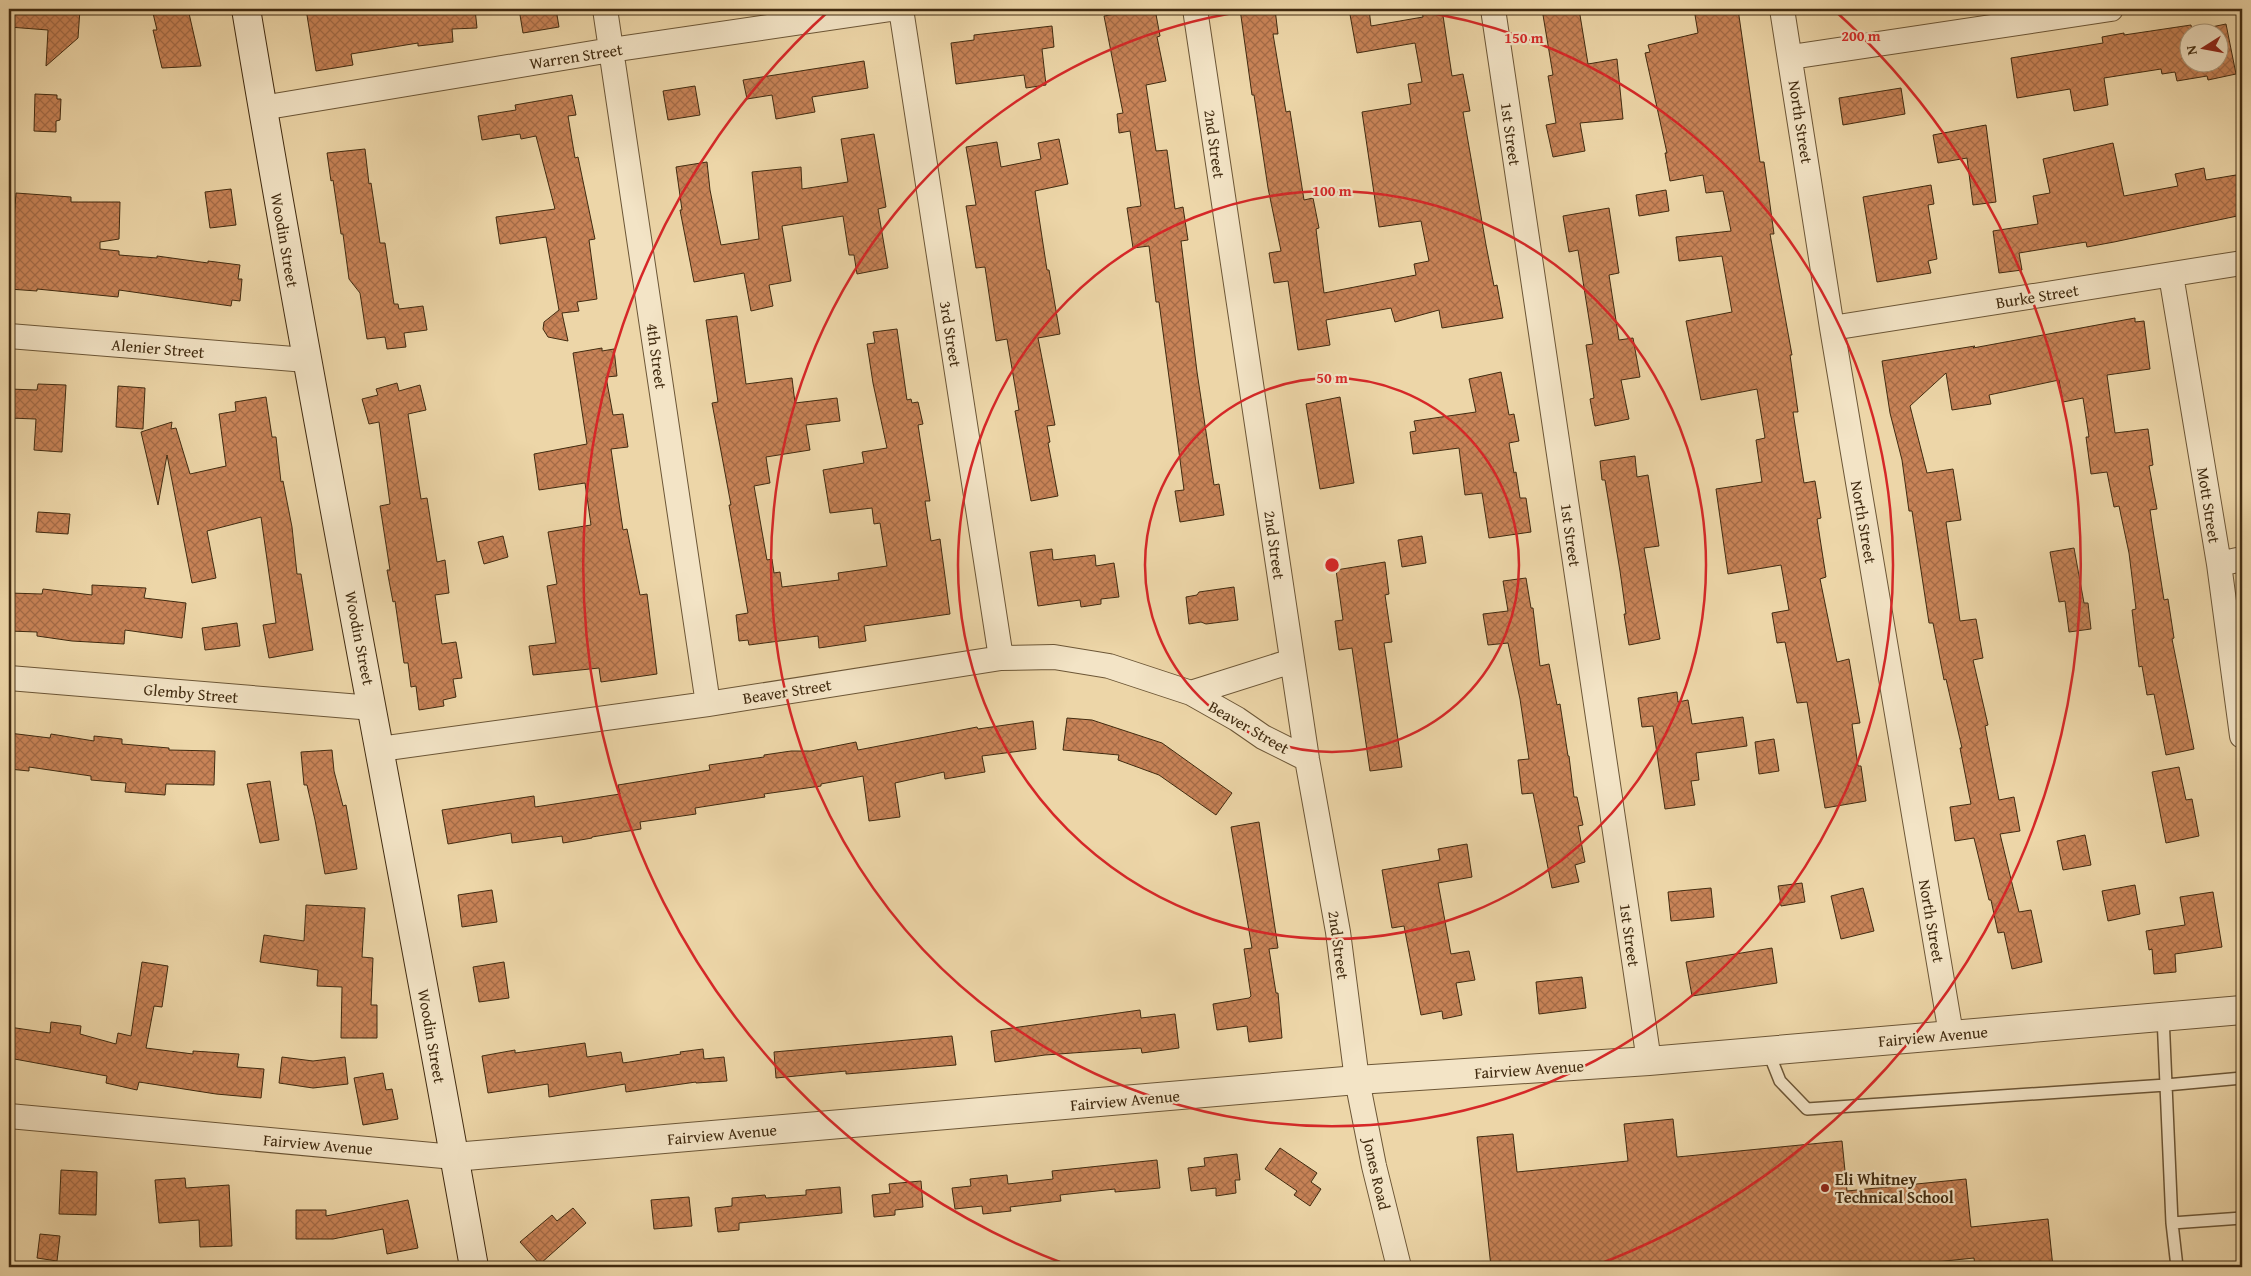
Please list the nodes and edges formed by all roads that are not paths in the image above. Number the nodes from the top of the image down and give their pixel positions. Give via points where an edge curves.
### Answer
1 (246, 9) edge
2 (605, 9) edge
3 (891, 9) edge
4 (901, 9) edge
5 (1195, 9) edge
6 (1492, 9) edge
7 (1782, 9) edge
8 (2098, 10) edge
9 (611, 50) junction
10 (1791, 57) junction
11 (262, 108) junction
12 (2242, 264) edge
13 (2171, 275) junction
14 (1832, 328) junction
15 (9, 336) edge
16 (306, 360) junction
17 (2242, 559) edge
18 (2219, 564) junction
19 (1001, 658) junction
20 (1292, 661) junction
21 (9, 678) edge
22 (1191, 693) junction
23 (708, 704) junction
24 (373, 708) junction
25 (2242, 736) edge
26 (380, 749) junction
27 (1307, 759) junction
28 (2242, 1010) edge
29 (2163, 1016) junction
30 (1951, 1034) junction
31 (1768, 1050) junction
32 (1649, 1061) junction
33 (2242, 1078) edge
34 (1357, 1080) junction
35 (2166, 1085) junction
36 (9, 1116) edge
37 (454, 1156) junction
38 (2242, 1218) edge
39 (2172, 1223) junction
40 (474, 1267) edge
41 (1399, 1267) edge
42 (2176, 1267) edge

1 - 11 street, Woodin Street
2 - 9 street, 4th Street
3 - 9 street, Warren Street
4 - 19 street, 3rd Street
5 - 20 street, 2nd Street
6 - 32 street, 1st Street
7 - 10 street, North Street
8 - 10 street
9 - 11 street, Warren Street
9 - 23 street, 4th Street
10 - 14 street, North Street
11 - 16 street, Woodin Street
12 - 13 street, Burke Street
13 - 14 street, Burke Street
13 - 18 street, Mott Street
14 - 30 street, North Street
15 - 16 street, Alenier Street
16 - 24 street, Woodin Street
17 - 18 street
18 - 25 street, Mott Street
19 - 22 street, Beaver Street via 1054,657 1109,666
19 - 23 street, Beaver Street
20 - 22 street, Beaver Street
20 - 27 street, 2nd Street
21 - 24 street, Glemby Street
22 - 27 street, Beaver Street via 1263,737
23 - 26 street, Beaver Street
24 - 26 street, Woodin Street
26 - 37 street, Woodin Street
27 - 34 street, 2nd Street via 1338,932
28 - 29 street, Fairview Avenue
29 - 30 street, Fairview Avenue
29 - 35 lane
30 - 31 street, Fairview Avenue
31 - 32 street, Fairview Avenue
31 - 35 lane via 1780,1081 1807,1109
32 - 34 street, Fairview Avenue
33 - 35 lane
34 - 37 street, Fairview Avenue
34 - 41 street, Jones Road
35 - 39 lane
36 - 37 street, Fairview Avenue
37 - 40 street, Woodin Street
38 - 39 lane
39 - 42 lane

